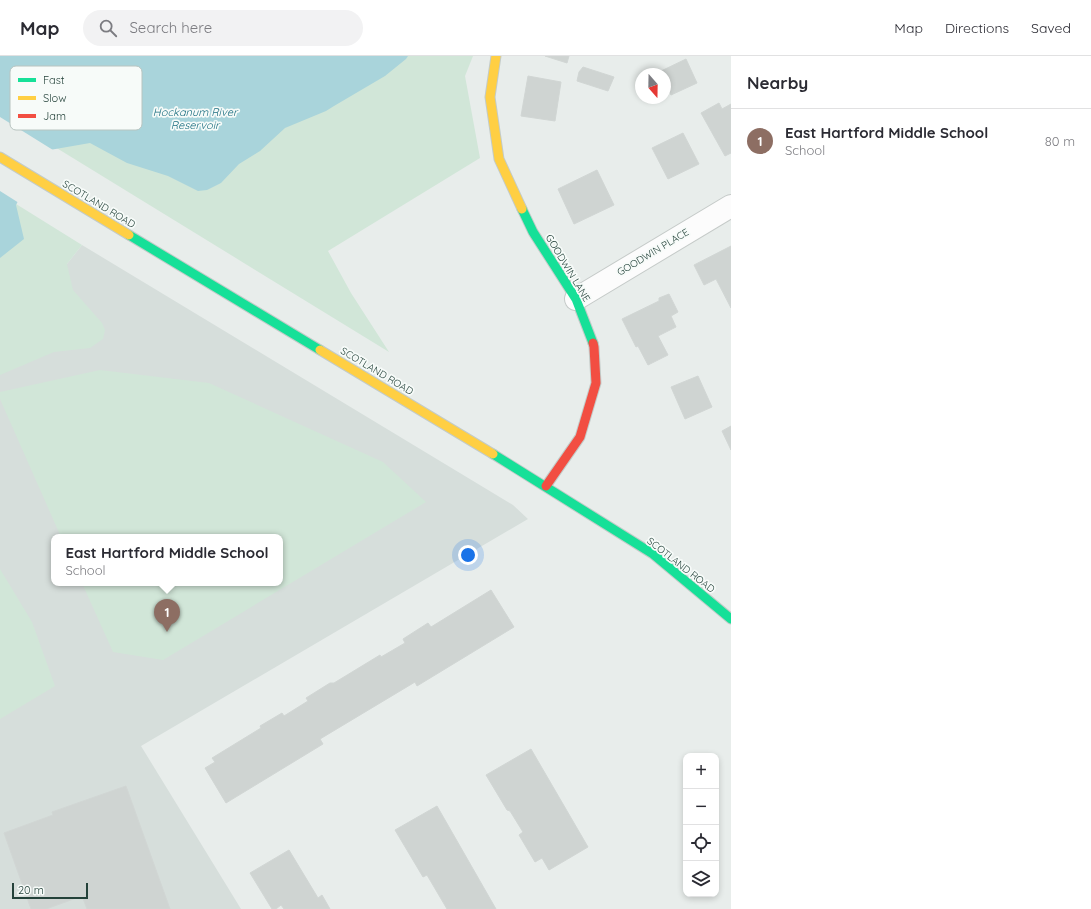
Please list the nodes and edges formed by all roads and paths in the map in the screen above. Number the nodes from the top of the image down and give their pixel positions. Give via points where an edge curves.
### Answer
1 (496, 56) edge
2 (0, 157) edge
3 (731, 206) edge
4 (576, 299) junction
5 (546, 486) junction
6 (731, 619) edge

1 - 4 main road, GOODWIN LANE via 490,97 499,159 534,232
2 - 5 main road, SCOTLAND ROAD
3 - 4 street, GOODWIN PLACE
4 - 5 main road, GOODWIN LANE via 594,347 596,384 580,437
5 - 6 main road, SCOTLAND ROAD via 653,554

